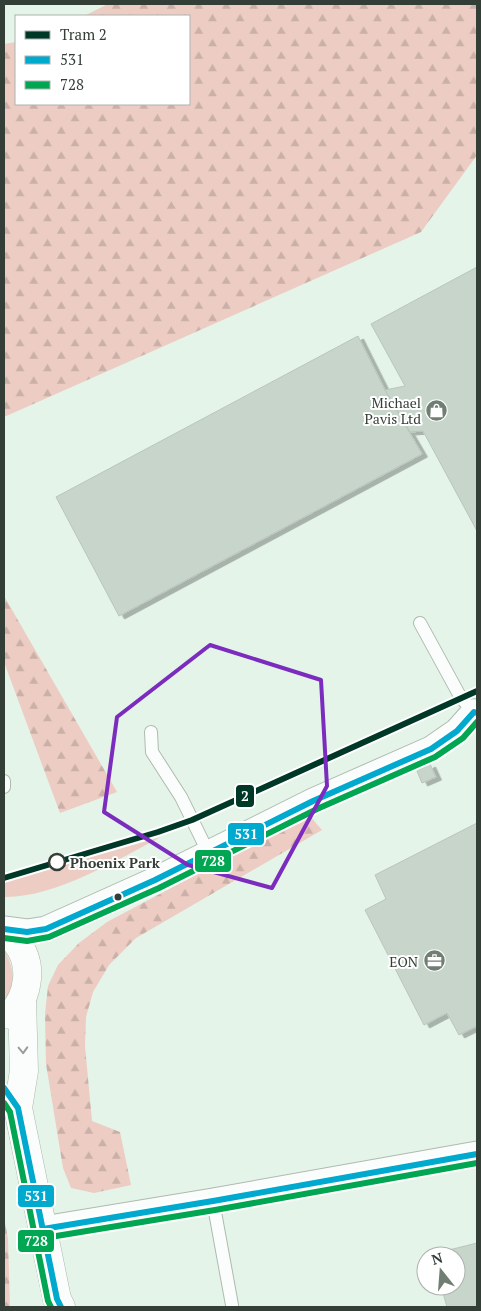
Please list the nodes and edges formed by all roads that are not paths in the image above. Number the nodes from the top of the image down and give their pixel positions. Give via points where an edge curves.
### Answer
1 (420, 624) dead end
2 (476, 712) edge
3 (151, 732) dead end
4 (4, 782) edge
5 (4, 787) edge
6 (208, 852) junction
7 (4, 930) edge
8 (22, 1001) junction
9 (4, 1021) edge
10 (11, 1098) edge
11 (477, 1154) edge
12 (213, 1201) junction
13 (43, 1229) junction
14 (57, 1304) edge
15 (232, 1306) dead end

1 - 2 lane via 461,698
2 - 6 street via 457,731 431,749
3 - 6 lane via 152,752 181,797
4 - 5 lane
6 - 7 street via 46,929 27,932
7 - 8 street via 16,942 26,961 27,981
8 - 9 street
8 -> 10 street via 24,1071
10 - 13 street
11 - 12 street
12 - 13 street
12 - 15 lane
13 - 14 street

